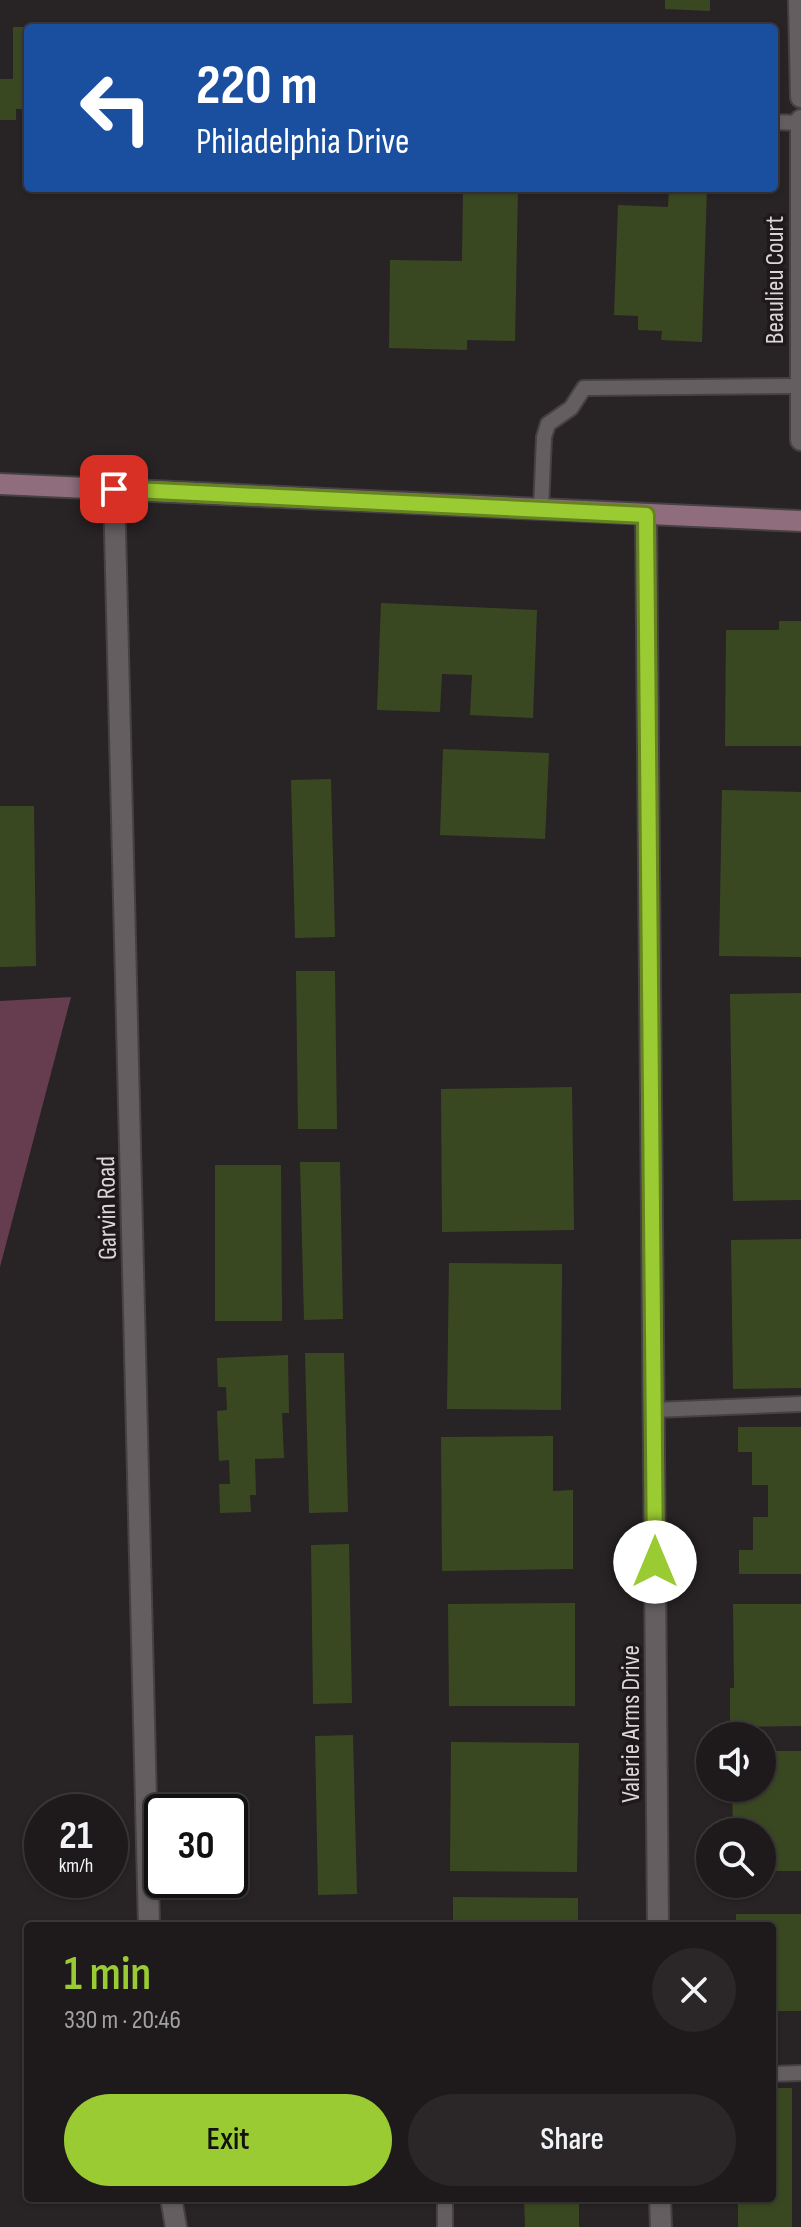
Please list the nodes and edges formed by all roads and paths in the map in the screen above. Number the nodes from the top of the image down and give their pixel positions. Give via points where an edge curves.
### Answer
1 (799, 0) edge
2 (801, 97) edge
3 (778, 122) edge
4 (801, 122) edge
5 (801, 386) edge
6 (801, 440) edge
7 (0, 484) edge
8 (114, 489) junction
9 (541, 509) junction
10 (646, 515) junction
11 (801, 521) edge
12 (801, 1404) edge
13 (654, 1410) junction
14 (149, 1922) edge
15 (658, 1922) edge
16 (801, 2073) edge
17 (776, 2074) edge
18 (172, 2202) edge
19 (445, 2202) edge
20 (660, 2202) edge
21 (176, 2227) edge
22 (445, 2227) edge
23 (661, 2227) edge

1 - 2 street
3 - 4 lane
4 - 5 street, Beaulieu Court
5 - 6 street, Beaulieu Court
5 - 9 lane via 584,388 571,408 548,424
7 - 8 main road
8 - 9 main road
8 - 14 street, Garvin Road
9 - 10 main road
10 - 11 main road
10 - 13 street, Valerie Arms Drive
12 - 13 lane
13 - 15 street, Valerie Arms Drive
16 - 17 lane
18 - 21 street
19 - 22 lane
20 - 23 street

